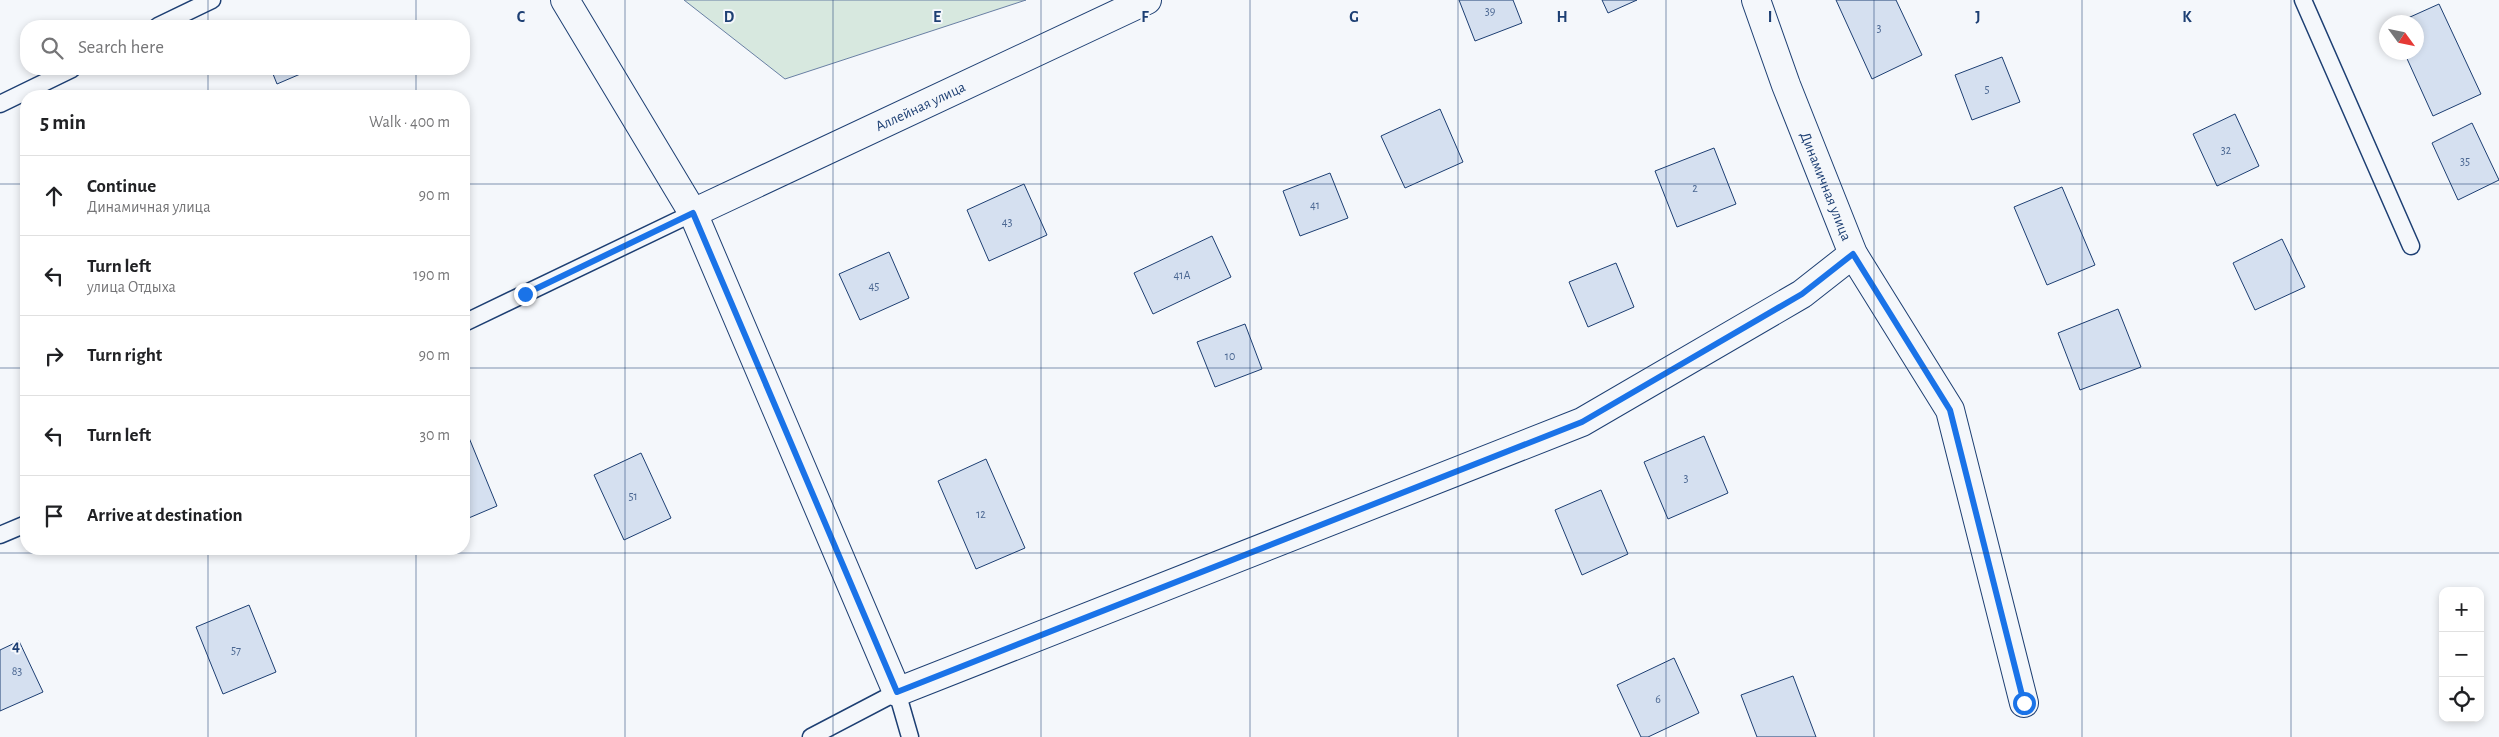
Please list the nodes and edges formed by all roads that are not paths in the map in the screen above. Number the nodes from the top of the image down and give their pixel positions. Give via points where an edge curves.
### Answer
1 (212, 0) edge
2 (564, 0) edge
3 (1147, 0) edge
4 (1756, 0) edge
5 (2303, 0) edge
6 (170, 20) edge
7 (60, 75) edge
8 (29, 90) edge
9 (20, 94) edge
10 (0, 104) edge
11 (693, 213) junction
12 (2411, 246) dead end
13 (1853, 254) junction
14 (470, 320) edge
15 (20, 527) edge
16 (0, 535) edge
17 (897, 692) junction
18 (2024, 703) dead end
19 (811, 737) edge
20 (910, 737) edge

1 - 6 lane
2 - 11 street
3 - 11 street, Аллейная улица
4 - 13 street, Динамичная улица
5 - 12 lane
7 - 8 lane
9 - 10 lane
11 - 14 lane
11 - 17 street
13 - 17 street via 1802,294 1582,422
13 - 18 street, Динамичная улица via 1950,410
15 - 16 lane
17 - 19 lane
17 - 20 lane

